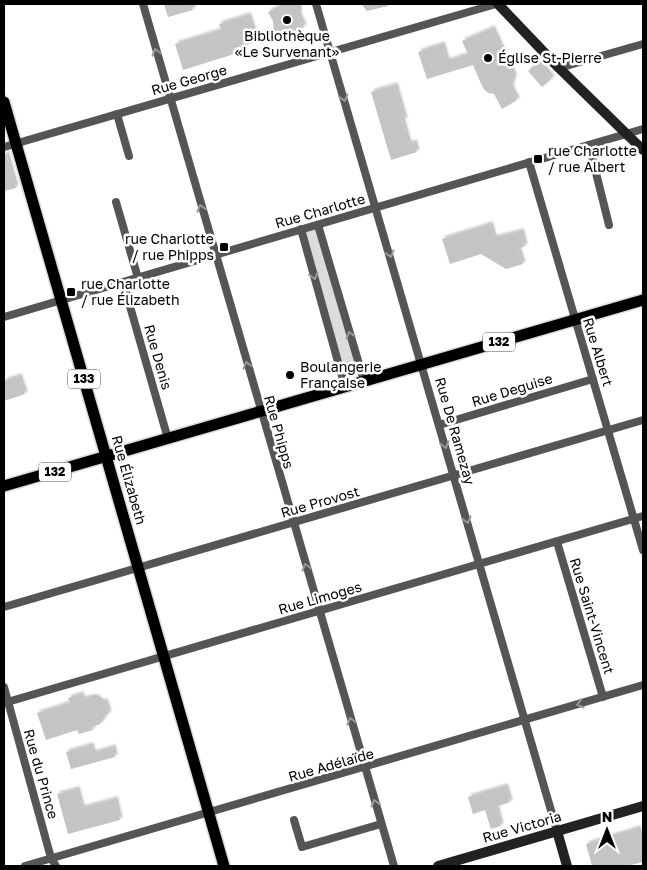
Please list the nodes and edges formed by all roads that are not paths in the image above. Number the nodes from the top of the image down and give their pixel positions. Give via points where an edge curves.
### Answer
1 (143, 4) edge
2 (316, 4) edge
3 (497, 4) edge
4 (643, 44) edge
5 (330, 52) junction
6 (559, 68) junction
7 (170, 99) junction
8 (4, 102) edge
9 (117, 114) junction
10 (643, 129) edge
11 (626, 134) junction
12 (16, 144) junction
13 (589, 145) junction
14 (4, 147) edge
15 (643, 150) edge
16 (129, 156) dead end
17 (529, 162) junction
18 (116, 202) dead end
19 (376, 207) junction
20 (318, 225) junction
21 (609, 225) dead end
22 (301, 229) junction
23 (215, 255) junction
24 (138, 278) junction
25 (123, 282) junction
26 (61, 300) junction
27 (643, 300) edge
28 (4, 317) edge
29 (575, 320) junction
30 (422, 365) junction
31 (593, 379) junction
32 (364, 382) junction
33 (345, 387) junction
34 (260, 412) junction
35 (643, 420) edge
36 (439, 425) junction
37 (608, 431) junction
38 (168, 439) junction
39 (107, 457) junction
40 (454, 477) junction
41 (4, 486) edge
42 (643, 516) edge
43 (634, 519) junction
44 (293, 523) junction
45 (557, 542) junction
46 (643, 550) edge
47 (480, 564) junction
48 (139, 568) junction
49 (4, 607) edge
50 (319, 611) junction
51 (164, 656) junction
52 (643, 685) edge
53 (4, 687) edge
54 (603, 697) junction
55 (6, 702) edge
56 (525, 720) junction
57 (365, 768) junction
58 (643, 806) edge
59 (209, 813) junction
60 (294, 820) dead end
61 (381, 824) junction
62 (557, 831) junction
63 (51, 858) junction
64 (25, 866) edge
65 (56, 866) edge
66 (224, 866) edge
67 (394, 866) edge
68 (438, 866) edge
69 (567, 866) edge

7 -> 1 street, Rue Phipps
2 - 5 street, Rue De Ramezay
3 - 5 street, Rue George
3 - 6 street
4 - 6 street
5 - 7 street, Rue George
5 -> 19 street, Rue De Ramezay
6 - 11 street
7 - 9 street, Rue George
23 -> 7 street, Rue Phipps
8 - 12 main road, Rue Élizabeth / 133
9 - 12 street, Rue George
9 - 16 street
10 - 11 street, Rue Charlotte
11 - 13 street, Rue Charlotte
11 - 15 street
12 - 14 street, Rue George
12 - 26 main road, Rue Élizabeth / 133
13 - 17 street, Rue Charlotte
13 - 21 street
17 - 19 street, Rue Charlotte
17 - 29 street, Rue Albert
18 - 24 street
19 - 20 street, Rue Charlotte
19 -> 30 street, Rue De Ramezay
20 - 22 street, Rue Charlotte
32 -> 20 street
22 - 23 street, Rue Charlotte
22 -> 33 street
23 - 24 street, Rue Charlotte
34 -> 23 street, Rue Phipps
24 - 25 street, Rue Charlotte
25 - 26 street, Rue Charlotte
25 - 38 street, Rue Denis
26 - 28 street, Rue Charlotte
26 - 39 main road, Rue Élizabeth / 133
27 - 29 main road, 132
29 - 30 main road, 132
29 - 31 street, Rue Albert
30 - 32 main road, 132
30 - 36 street, Rue De Ramezay
31 - 36 street, Rue Deguise
31 - 37 street, Rue Albert
32 - 33 main road, 132
33 - 34 main road, 132
34 - 38 main road, 132
34 - 44 street, Rue Phipps
35 - 37 street, Rue Provost
36 -> 40 street, Rue De Ramezay
37 - 40 street, Rue Provost
37 - 43 street, Rue Albert
38 - 39 main road, 132
39 - 41 main road, 132
39 - 48 main road, Rue Élizabeth / 133
40 - 44 street, Rue Provost
40 -> 47 street, Rue De Ramezay
42 - 43 street, Rue Limoges
43 - 45 street, Rue Limoges
43 - 46 street, Rue Albert
44 - 48 street, Rue Provost
50 -> 44 street, Rue Phipps
45 - 47 street, Rue Limoges
45 - 54 street, Rue Saint-Vincent
47 - 50 street, Rue Limoges
47 - 56 street, Rue De Ramezay
48 - 49 street, Rue Provost
48 - 51 main road, Rue Élizabeth / 133
50 - 51 street, Rue Limoges
57 -> 50 street, Rue Phipps
51 - 55 street, Rue Limoges
51 - 59 main road, Rue Élizabeth / 133
52 - 54 street, Rue Adélaïde
53 - 55 street, Rue du Prince
54 -> 56 street, Rue Adélaïde
55 - 63 street, Rue du Prince
56 - 57 street, Rue Adélaïde
56 - 62 street, Rue De Ramezay
57 - 59 street, Rue Adélaïde
61 -> 57 street, Rue Phipps
58 - 62 street, Rue Victoria
59 - 63 street, Rue Adélaïde
59 - 66 main road, Rue Élizabeth / 133
60 - 61 street via 302,847
61 - 67 street, Rue Phipps
62 - 68 street, Rue Victoria
62 - 69 street, Rue De Ramezay
63 - 64 street, Rue Adélaïde
63 - 65 street, Rue du Prince

